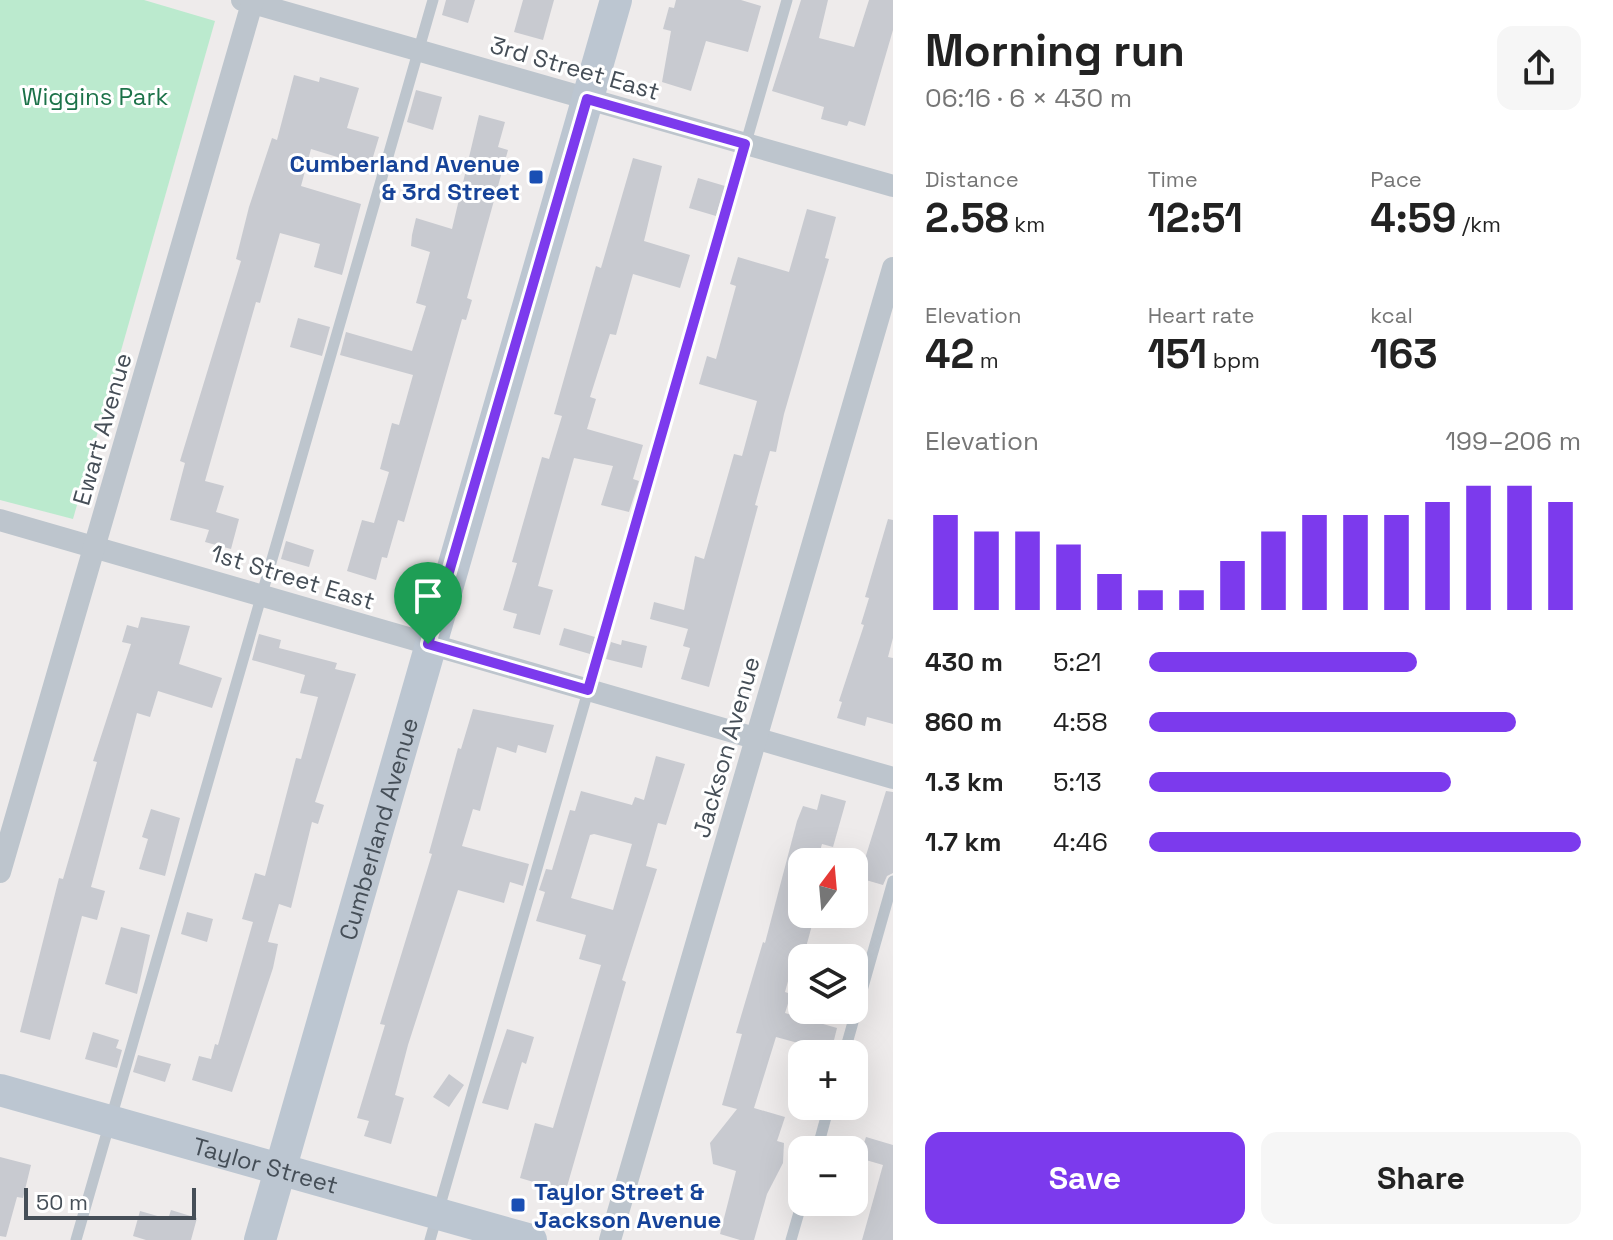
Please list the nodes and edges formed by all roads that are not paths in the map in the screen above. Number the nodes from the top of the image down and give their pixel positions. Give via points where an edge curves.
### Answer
1 (433, 0) edge
2 (616, 0) edge
3 (787, 0) edge
4 (249, 1) edge
5 (419, 49) junction
6 (587, 99) junction
7 (745, 144) junction
8 (893, 186) edge
9 (893, 268) edge
10 (0, 520) edge
11 (96, 545) junction
12 (260, 594) junction
13 (428, 644) junction
14 (588, 690) junction
15 (756, 738) junction
16 (893, 778) edge
17 (0, 872) edge
18 (893, 881) edge
19 (848, 1040) edge
20 (0, 1090) edge
21 (110, 1121) junction
22 (279, 1171) junction
23 (798, 1216) edge
24 (434, 1227) edge
25 (76, 1240) edge
26 (260, 1240) edge
27 (531, 1240) edge
28 (610, 1240) edge
29 (791, 1240) edge

1 - 5 lane
2 - 6 main road, Cumberland Avenue
3 - 7 lane
4 - 5 street, 3rd Street East
4 - 11 street, Ewart Avenue
5 - 6 street, 3rd Street East
5 - 12 lane
6 - 7 street, 3rd Street East
6 - 13 main road, Cumberland Avenue
7 - 8 street, 3rd Street East
7 - 14 lane
9 - 15 street, Jackson Avenue
10 - 11 street, 1st Street East
11 - 12 street, 1st Street East
11 - 17 street, Ewart Avenue
12 - 13 street, 1st Street East
12 - 21 lane
13 - 14 street, 1st Street East
13 - 22 main road, Cumberland Avenue
14 - 15 street, 1st Street East
14 - 24 lane
15 - 16 street, 1st Street East
15 - 28 street, Jackson Avenue
18 - 19 lane
20 - 21 main road, Taylor Street
21 - 22 main road, Taylor Street
21 - 25 lane
22 - 24 main road, Taylor Street
22 - 26 main road, Cumberland Avenue
23 - 29 lane
24 - 27 main road, Taylor Street

